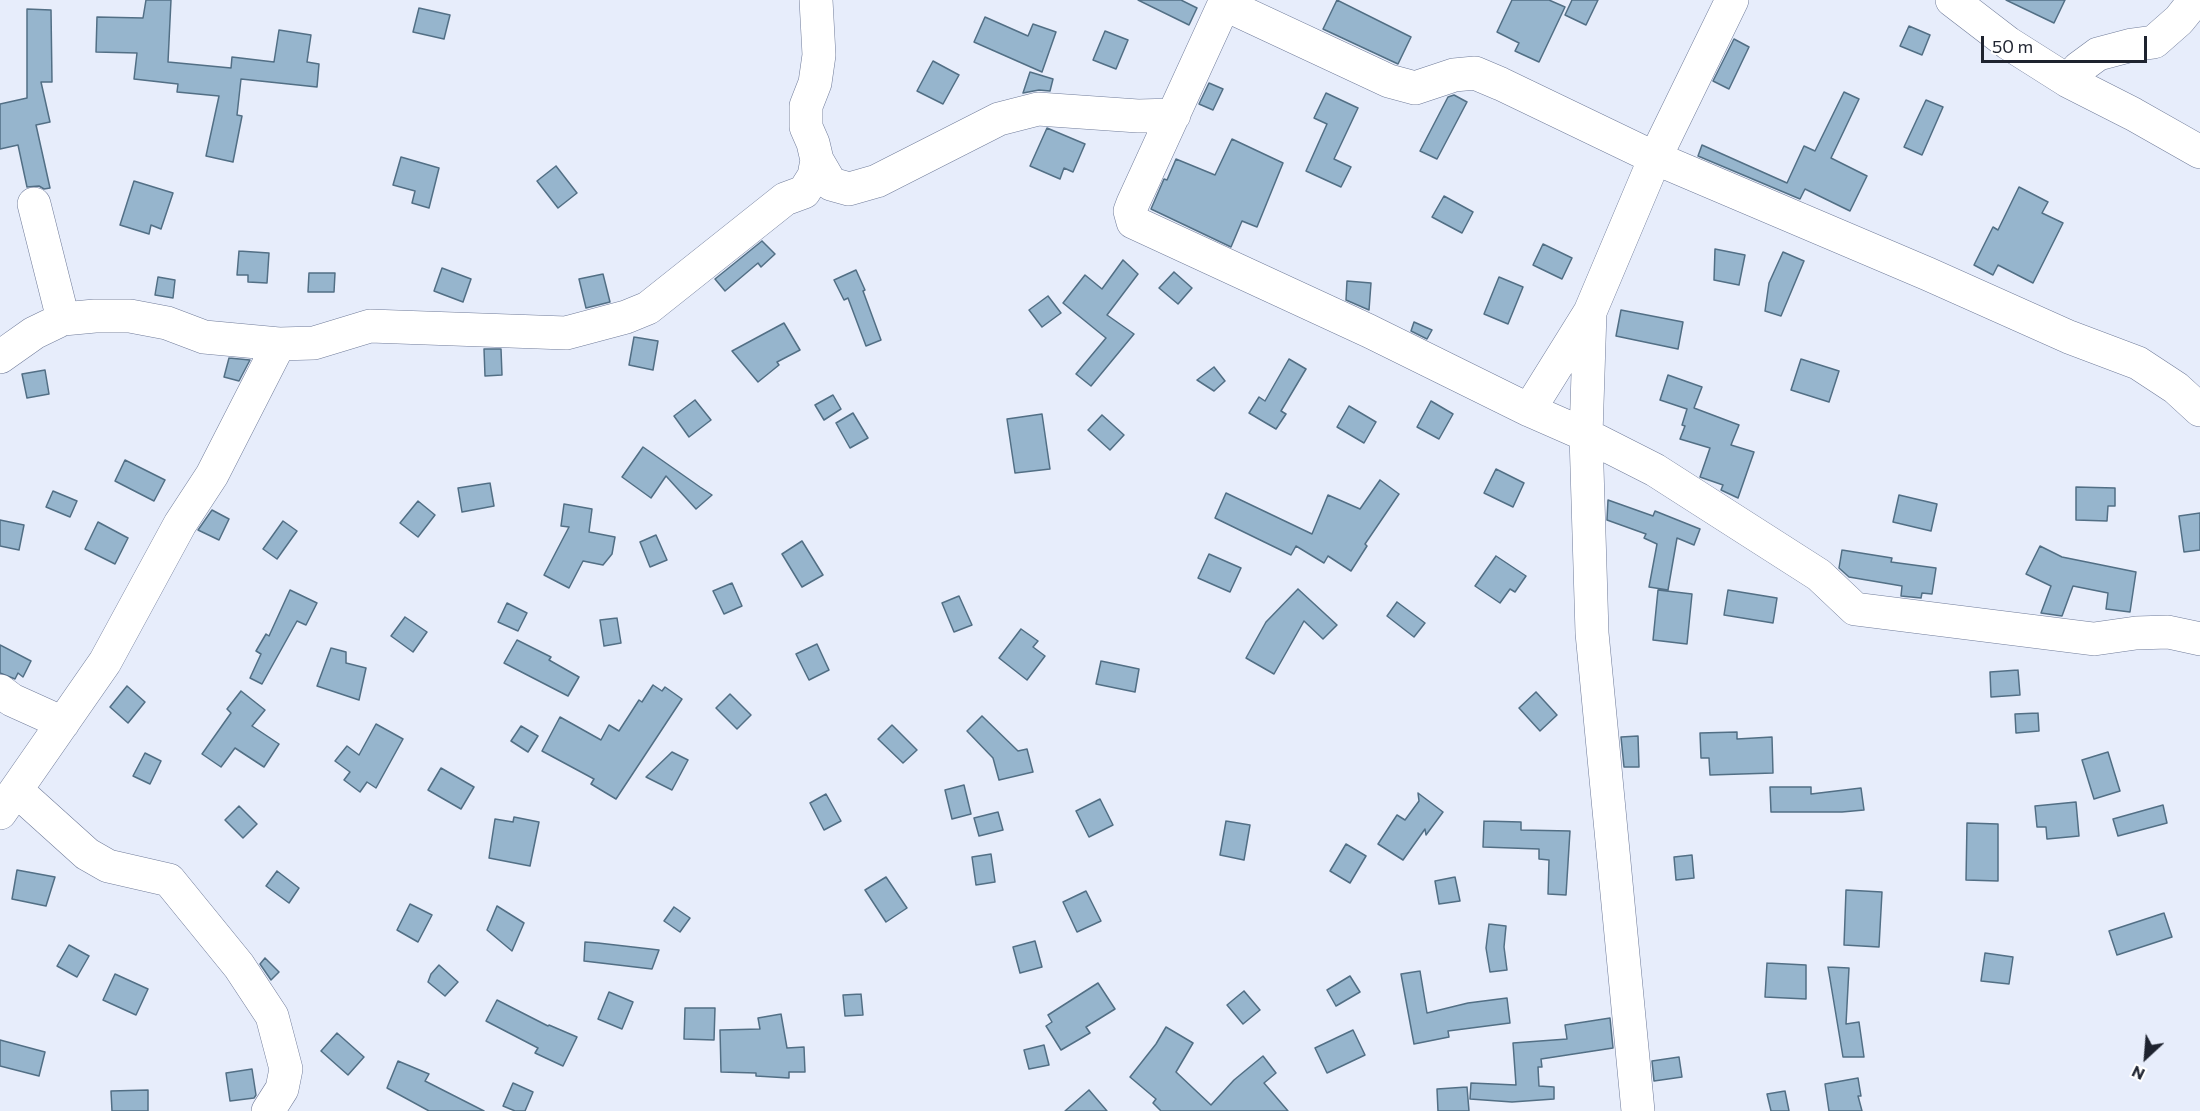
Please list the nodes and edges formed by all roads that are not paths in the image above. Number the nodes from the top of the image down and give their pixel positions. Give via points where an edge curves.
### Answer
1 (816, 0) edge
2 (1732, 0) edge
3 (1952, 0) edge
4 (2195, 0) edge
5 (1225, 2) edge
6 (2068, 81) junction
7 (1174, 114) junction
8 (2200, 152) edge
9 (1655, 158) junction
10 (817, 160) junction
11 (34, 204) dead end
12 (1590, 312) junction
13 (63, 319) junction
14 (279, 344) junction
15 (0, 357) edge
16 (1529, 410) junction
17 (2200, 410) edge
18 (1586, 435) junction
19 (2200, 639) edge
20 (0, 692) edge
21 (63, 723) junction
22 (8, 801) edge
23 (268, 1111) edge
24 (1638, 1111) edge

1 - 10 street via 819,55 806,128
2 - 9 street
3 - 6 street via 2008,43
4 - 6 street via 2154,42 2098,54
5 - 7 street
5 - 9 street via 1389,81 1415,88 1454,75 1475,73
6 - 8 street
7 - 10 street via 1138,116 1038,109 999,119 877,182 849,189 831,183
7 - 16 street via 1133,203 1133,222
9 - 12 street
9 - 17 street via 2069,337 2138,363 2176,388
10 - 14 street via 814,176 804,192 785,199 648,308 626,318 566,333 370,326 314,343
11 - 13 street
12 - 16 street
12 - 18 street
13 - 14 street via 130,316 167,323 204,337
13 - 15 street
14 - 21 street via 212,475 180,524 105,662
16 - 18 street
18 - 19 street via 1654,470 1819,574 1855,609 2094,639 2168,632
18 - 24 street via 1592,633
20 - 21 street
21 - 22 street
22 - 23 street via 108,866 169,880 239,966 272,1016 286,1069 282,1089

